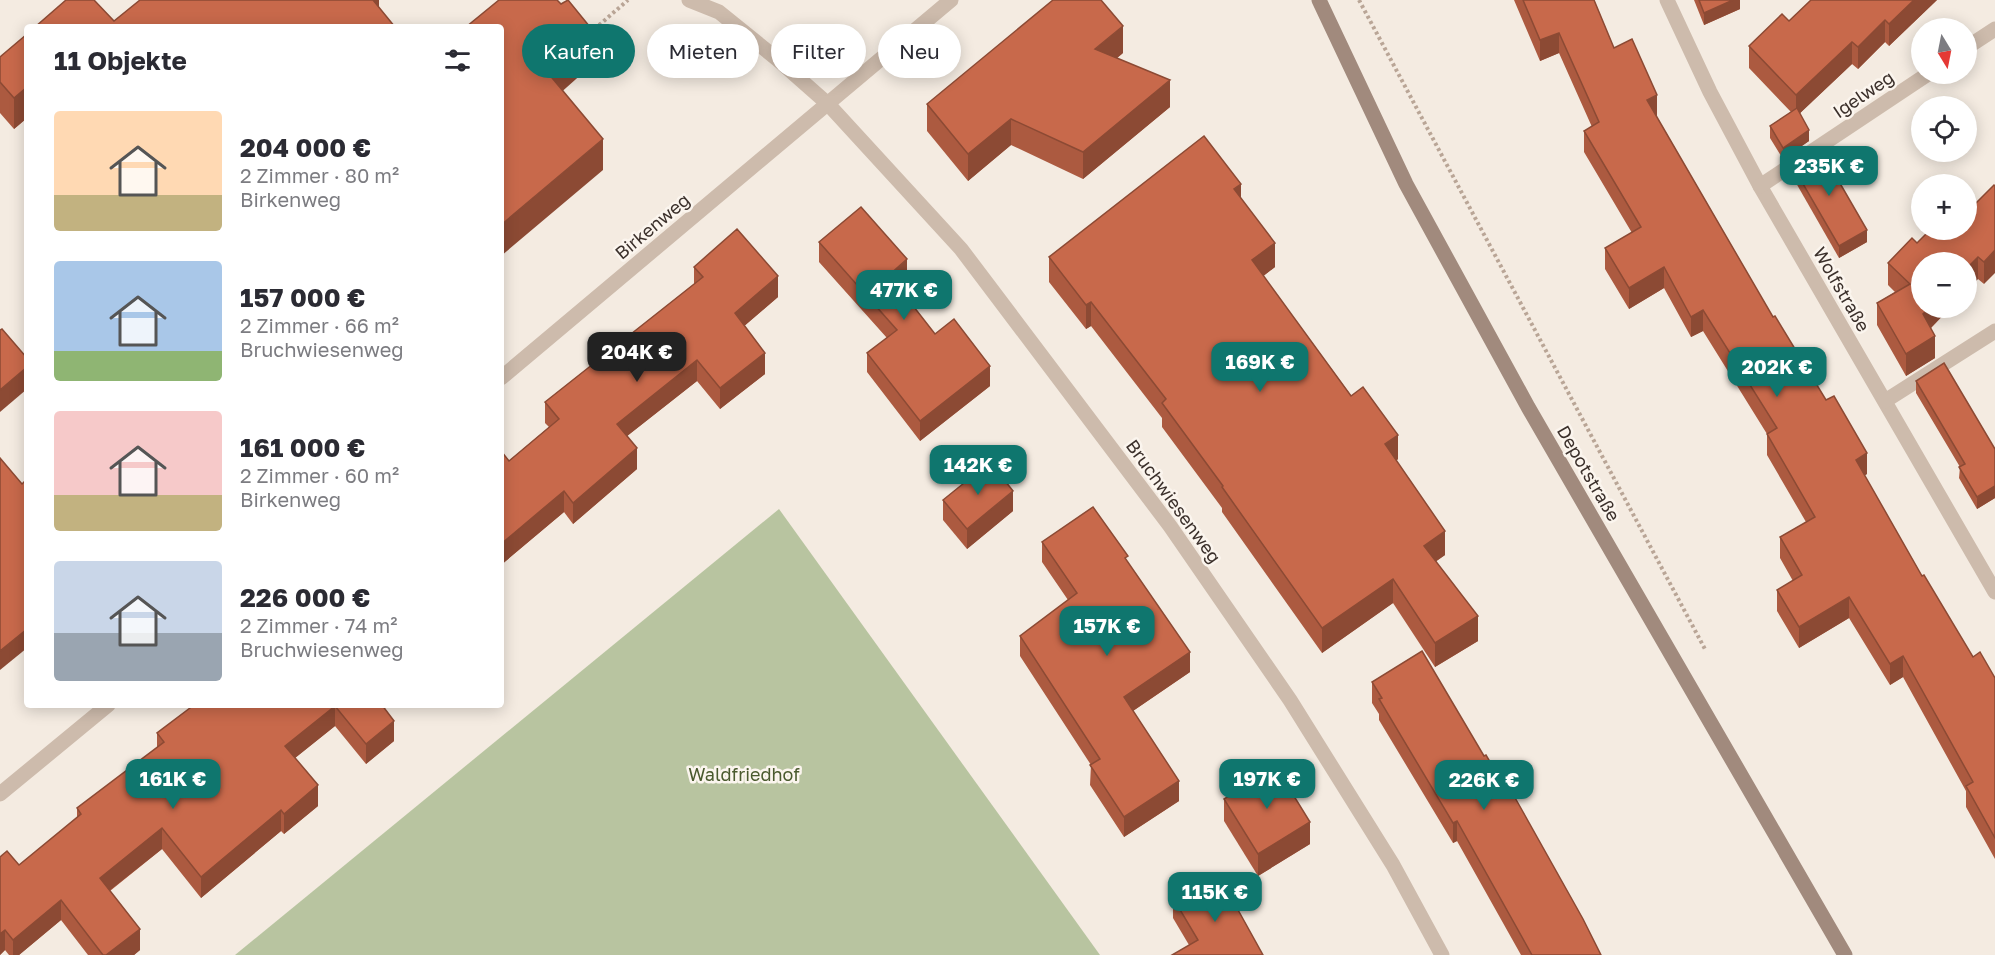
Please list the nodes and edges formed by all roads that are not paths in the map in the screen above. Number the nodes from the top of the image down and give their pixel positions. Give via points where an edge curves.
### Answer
1 (689, 0) edge
2 (951, 0) edge
3 (1319, 0) edge
4 (1667, 0) edge
5 (1995, 29) edge
6 (1977, 41) edge
7 (1913, 84) edge
8 (828, 104) junction
9 (1760, 186) junction
10 (1995, 331) edge
11 (504, 375) edge
12 (1885, 401) junction
13 (1995, 592) edge
14 (104, 708) edge
15 (0, 794) edge
16 (1442, 955) edge
17 (1845, 955) edge

1 - 8 street, Bruchwiesenweg via 719,12
2 - 8 street
3 - 17 main road, Depotstraße via 1406,184 1522,397
4 - 9 street, Wolfstraße
5 - 6 street
7 - 9 street, Igelweg
8 - 11 street, Birkenweg
8 - 16 street, Bruchwiesenweg via 961,249 1170,526 1290,700 1393,865
9 - 12 street, Wolfstraße
10 - 12 street
12 - 13 street, Wolfstraße
14 - 15 street

